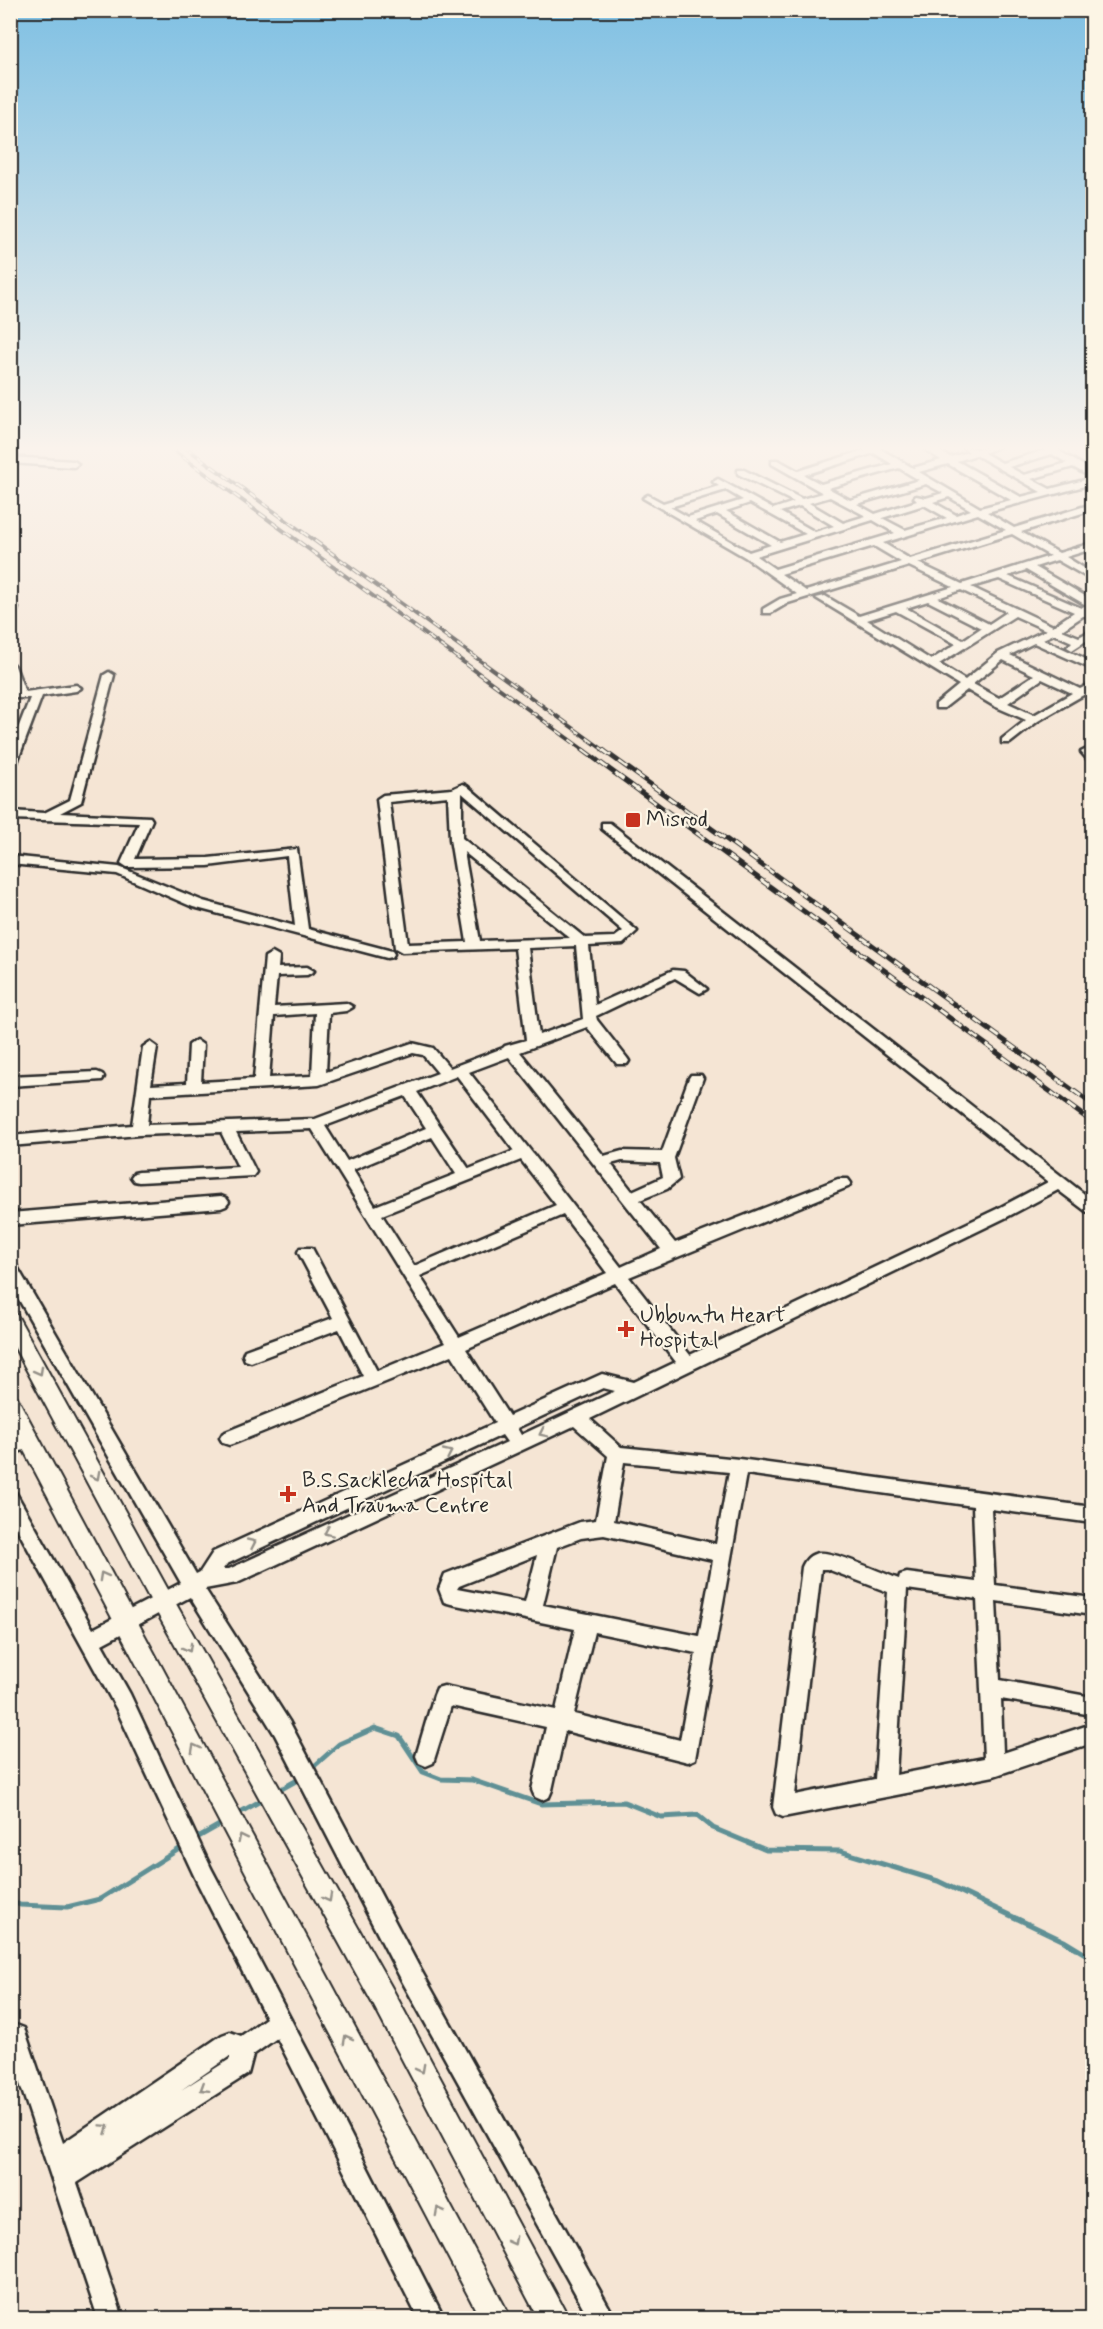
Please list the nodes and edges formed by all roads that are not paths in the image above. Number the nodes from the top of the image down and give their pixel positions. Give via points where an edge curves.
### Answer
1 (749, 556) edge
2 (833, 556) edge
3 (897, 556) edge
4 (928, 556) edge
5 (958, 556) edge
6 (1062, 556) edge
7 (1058, 557) junction
8 (908, 562) junction
9 (1026, 566) junction
10 (920, 568) junction
11 (773, 573) junction
12 (999, 575) junction
13 (1092, 577) edge
14 (961, 587) junction
15 (804, 594) junction
16 (930, 597) junction
17 (821, 598) junction
18 (10, 603) edge
19 (1092, 605) edge
20 (897, 607) junction
21 (1016, 611) junction
22 (1081, 611) junction
23 (1092, 616) edge
24 (10, 617) edge
25 (860, 619) junction
26 (989, 628) junction
27 (1054, 630) junction
28 (1092, 633) edge
29 (1033, 639) junction
30 (1080, 642) junction
31 (963, 644) junction
32 (1065, 652) junction
33 (1002, 655) junction
34 (933, 663) junction
35 (1092, 666) edge
36 (11, 670) edge
37 (109, 675) dead end
38 (1041, 675) junction
39 (967, 685) junction
40 (1092, 686) edge
41 (76, 688) dead end
42 (1080, 693) junction
43 (37, 694) junction
44 (16, 696) edge
45 (998, 704) junction
46 (940, 706) dead end
47 (1034, 718) junction
48 (1005, 741) dead end
49 (10, 765) edge
50 (454, 792) junction
51 (10, 815) edge
52 (46, 815) junction
53 (606, 826) dead end
54 (456, 839) junction
55 (10, 860) edge
56 (302, 930) junction
57 (582, 942) junction
58 (522, 944) junction
59 (474, 945) junction
60 (387, 954) dead end
61 (272, 957) dead end
62 (307, 971) dead end
63 (270, 972) junction
64 (700, 989) dead end
65 (346, 1007) dead end
66 (322, 1008) junction
67 (266, 1012) junction
68 (589, 1018) junction
69 (532, 1042) junction
70 (196, 1045) dead end
71 (150, 1047) dead end
72 (510, 1049) junction
73 (622, 1061) dead end
74 (453, 1071) junction
75 (97, 1077) dead end
76 (696, 1078) dead end
77 (319, 1080) junction
78 (10, 1081) edge
79 (261, 1084) junction
80 (194, 1086) junction
81 (143, 1090) junction
82 (408, 1090) junction
83 (316, 1124) junction
84 (226, 1127) junction
85 (139, 1130) junction
86 (435, 1130) junction
87 (10, 1141) edge
88 (524, 1153) junction
89 (667, 1158) junction
90 (601, 1162) junction
91 (344, 1168) junction
92 (465, 1175) junction
93 (139, 1177) dead end
94 (1060, 1182) junction
95 (843, 1183) dead end
96 (630, 1198) junction
97 (221, 1202) dead end
98 (566, 1207) junction
99 (1092, 1208) edge
100 (372, 1213) junction
101 (10, 1219) edge
102 (672, 1251) junction
103 (306, 1252) dead end
104 (10, 1269) edge
105 (410, 1274) junction
106 (619, 1275) junction
107 (10, 1320) edge
108 (343, 1321) junction
109 (456, 1346) junction
110 (251, 1356) dead end
111 (686, 1363) junction
112 (374, 1379) junction
113 (633, 1388) junction
114 (10, 1402) edge
115 (576, 1417) junction
116 (506, 1426) junction
117 (229, 1438) dead end
118 (20, 1444) edge
119 (518, 1445) junction
120 (616, 1454) junction
121 (739, 1466) junction
122 (10, 1498) edge
123 (982, 1498) junction
124 (1092, 1515) edge
125 (604, 1527) junction
126 (549, 1542) junction
127 (723, 1554) junction
128 (908, 1581) dead end
129 (200, 1582) junction
130 (987, 1591) junction
131 (163, 1602) junction
132 (1092, 1606) edge
133 (532, 1613) junction
134 (128, 1621) junction
135 (586, 1624) junction
136 (90, 1641) junction
137 (707, 1646) junction
138 (991, 1688) junction
139 (1092, 1706) edge
140 (560, 1721) junction
141 (1092, 1734) edge
142 (426, 1756) dead end
143 (994, 1766) junction
144 (885, 1787) junction
145 (542, 1790) dead end
146 (280, 2022) junction
147 (16, 2037) dead end
148 (59, 2170) junction
149 (110, 2319) edge
150 (431, 2319) edge
151 (496, 2319) edge
152 (554, 2319) edge
153 (602, 2319) edge

1 - 11 street
2 - 11 street
3 - 8 street
4 - 8 street
5 - 10 street
6 - 7 street
7 - 9 street
7 - 13 street
8 - 10 street
8 - 15 street
9 - 12 street
9 - 19 street
10 - 14 street
10 - 17 street
11 - 15 street
12 - 14 street
12 - 22 street
14 - 16 street
14 - 21 street
15 - 17 street via 767,611
16 - 20 street
16 - 26 street
17 - 25 street
18 - 24 street via 14,608
19 - 22 street
20 - 25 street
20 - 31 street
21 - 26 street
21 - 27 street
22 - 23 street
22 - 27 street
25 - 34 street
26 - 31 street
27 - 29 street
27 - 30 street
28 - 30 street
29 - 32 street
29 - 33 street
30 - 32 street
31 - 34 street
32 - 35 street
33 - 38 street
33 - 39 street
34 - 39 street
36 - 44 street
37 - 52 street via 75,802
38 - 42 street
38 - 45 street
39 - 45 street
39 - 46 street
40 - 42 street
41 - 43 street
42 - 47 street
43 - 44 street
43 - 49 street
45 - 47 street
47 - 48 street
50 - 54 street
50 - 57 street via 463,788 631,931 618,941
50 - 59 street via 383,799 402,948
51 - 52 street
52 - 56 street via 146,820 127,862 208,862 293,852
53 - 94 street
54 - 57 street
54 - 59 street
55 - 56 street via 119,870 198,904
56 - 60 street
57 - 58 street
57 - 68 street
58 - 59 street
58 - 69 street
61 - 63 street
62 - 63 street
63 - 67 street
64 - 68 street via 680,974 673,974
65 - 66 street
66 - 67 street
66 - 77 street
67 - 79 street
68 - 69 street
68 - 73 street
69 - 72 street
70 - 80 street
71 - 81 street
72 - 74 street
72 - 90 street
74 - 77 street via 428,1051 412,1048
74 - 82 street
74 - 88 street
75 - 78 street
76 - 89 street
77 - 79 street
79 - 80 street
80 - 81 street
81 - 85 street
82 - 83 street
82 - 86 street
83 - 84 street
83 - 91 street
84 - 85 street
84 - 93 street via 248,1173
85 - 87 street
86 - 91 street
86 - 92 street
88 - 92 street
88 - 98 street
89 - 90 street via 622,1156
89 - 96 street via 671,1179
90 - 96 street
91 - 100 street
92 - 100 street
94 - 99 street
94 - 111 street
95 - 102 street
96 - 102 street
97 - 101 street
98 - 105 street
98 - 106 street
100 - 105 street
102 - 106 street
103 - 108 street
104 - 129 street
105 - 109 street
106 - 109 street
106 - 111 street
107 -> 131 main road
108 - 110 street
108 - 112 street
109 - 112 street
109 - 116 street
111 - 113 street
112 - 117 street
113 - 115 street
113 - 116 street via 602,1381
114 - 118 main road
115 -> 119 street
115 - 120 street
116 - 119 street
129 -> 116 street via 220,1558
134 -> 118 main road
119 -> 129 street via 230,1577
120 - 121 street
120 - 125 street
121 - 123 street
121 - 127 street
122 - 136 street
123 - 124 street
123 - 130 street
125 - 126 street via 580,1530
125 - 127 street
126 - 133 street
126 - 133 street via 452,1580 448,1589 451,1596
127 - 137 street
128 - 130 street
129 - 131 street
129 - 153 street
130 - 132 street
130 - 138 street
131 - 134 street
131 -> 152 main road via 382,1997
133 - 135 street
134 - 136 street
151 -> 134 main road
135 - 137 street
135 - 140 street
136 - 146 street
137 - 140 street via 688,1752
138 - 139 street
138 - 143 street
140 - 142 street via 444,1695
140 - 145 street
141 - 143 street
143 - 144 street
144 - 144 street via 783,1807 811,1567 817,1561 827,1561 898,1587
146 - 148 street via 243,2049 240,2066
146 - 150 street
147 - 148 street
148 - 149 street

